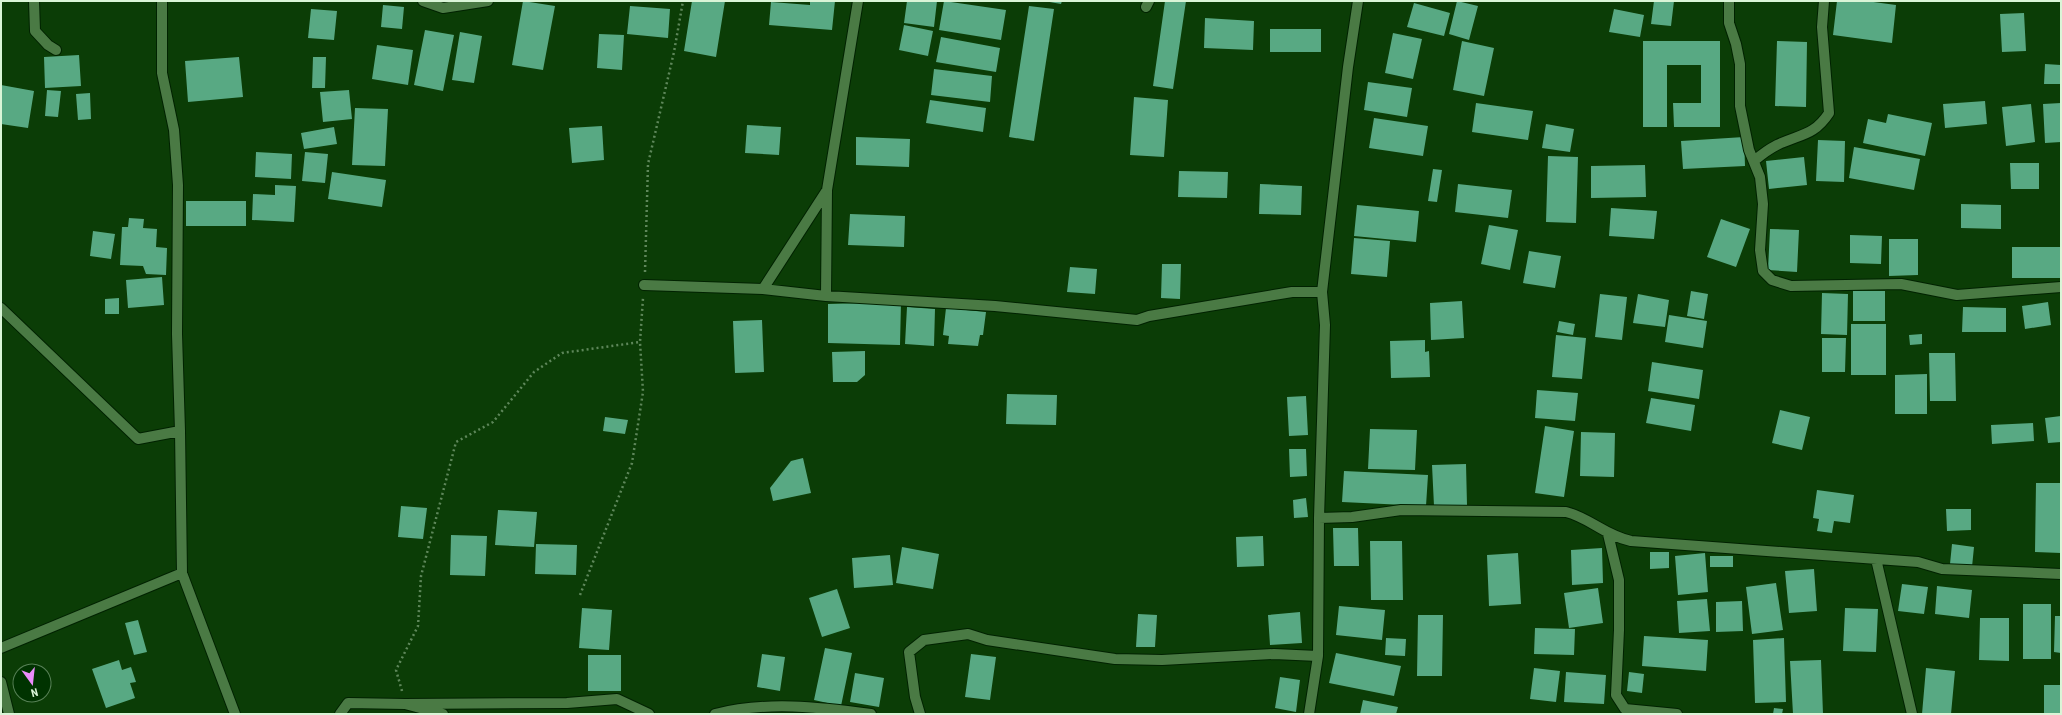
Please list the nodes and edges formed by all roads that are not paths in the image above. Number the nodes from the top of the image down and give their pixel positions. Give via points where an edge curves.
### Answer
1 (34, 1) edge
2 (162, 1) edge
3 (423, 1) edge
4 (488, 1) edge
5 (858, 1) edge
6 (1358, 1) edge
7 (1729, 1) edge
8 (1824, 1) edge
9 (56, 50) dead end
10 (1754, 161) junction
11 (827, 190) junction
12 (644, 285) road end
13 (2061, 287) edge
14 (764, 289) junction
15 (1322, 292) junction
16 (826, 296) junction
17 (1, 308) edge
18 (180, 431) junction
19 (1319, 518) junction
20 (1608, 534) junction
21 (1876, 559) junction
22 (182, 574) junction
23 (2061, 574) edge
24 (1, 648) edge
25 (1318, 656) junction
26 (1, 682) edge
27 (405, 704) junction
28 (9, 714) edge
29 (235, 714) edge
30 (340, 714) edge
31 (443, 714) edge
32 (649, 714) edge
33 (715, 714) edge
34 (871, 714) edge
35 (920, 714) edge
36 (1310, 714) edge
37 (1677, 714) edge
38 (1912, 714) edge

1 - 9 street via 35,31
2 - 18 street via 162,73 174,130 178,185 177,334
3 - 4 street via 443,8
5 - 11 street
6 - 15 street
7 - 10 street via 1729,22 1740,64 1740,106 1749,150
8 - 10 street via 1822,27 1829,113 1813,131 1776,145
10 - 13 street via 1760,177 1763,204 1760,250 1763,271 1772,280 1791,286 1901,284 1957,295
11 - 14 street
11 - 16 street
12 - 14 street
14 - 16 street
15 - 16 street via 1292,292 1137,320 995,306
15 - 19 street via 1325,325
17 - 18 street via 138,439
18 - 22 street
19 - 20 street via 1352,517 1401,510 1566,512 1577,514
19 - 25 street
20 - 21 street via 1631,541
20 - 37 street via 1619,580 1616,695 1625,709
21 - 23 street via 1918,562 1942,569
21 - 38 street
22 - 24 street
22 - 29 street
25 - 35 street via 1274,654 1162,660 1115,659 987,640 968,634 924,640 909,652
25 - 36 street
26 - 28 street
27 - 30 street via 348,703
27 - 31 street
27 - 32 street via 567,703 617,699
33 - 34 street via 740,708 796,706

